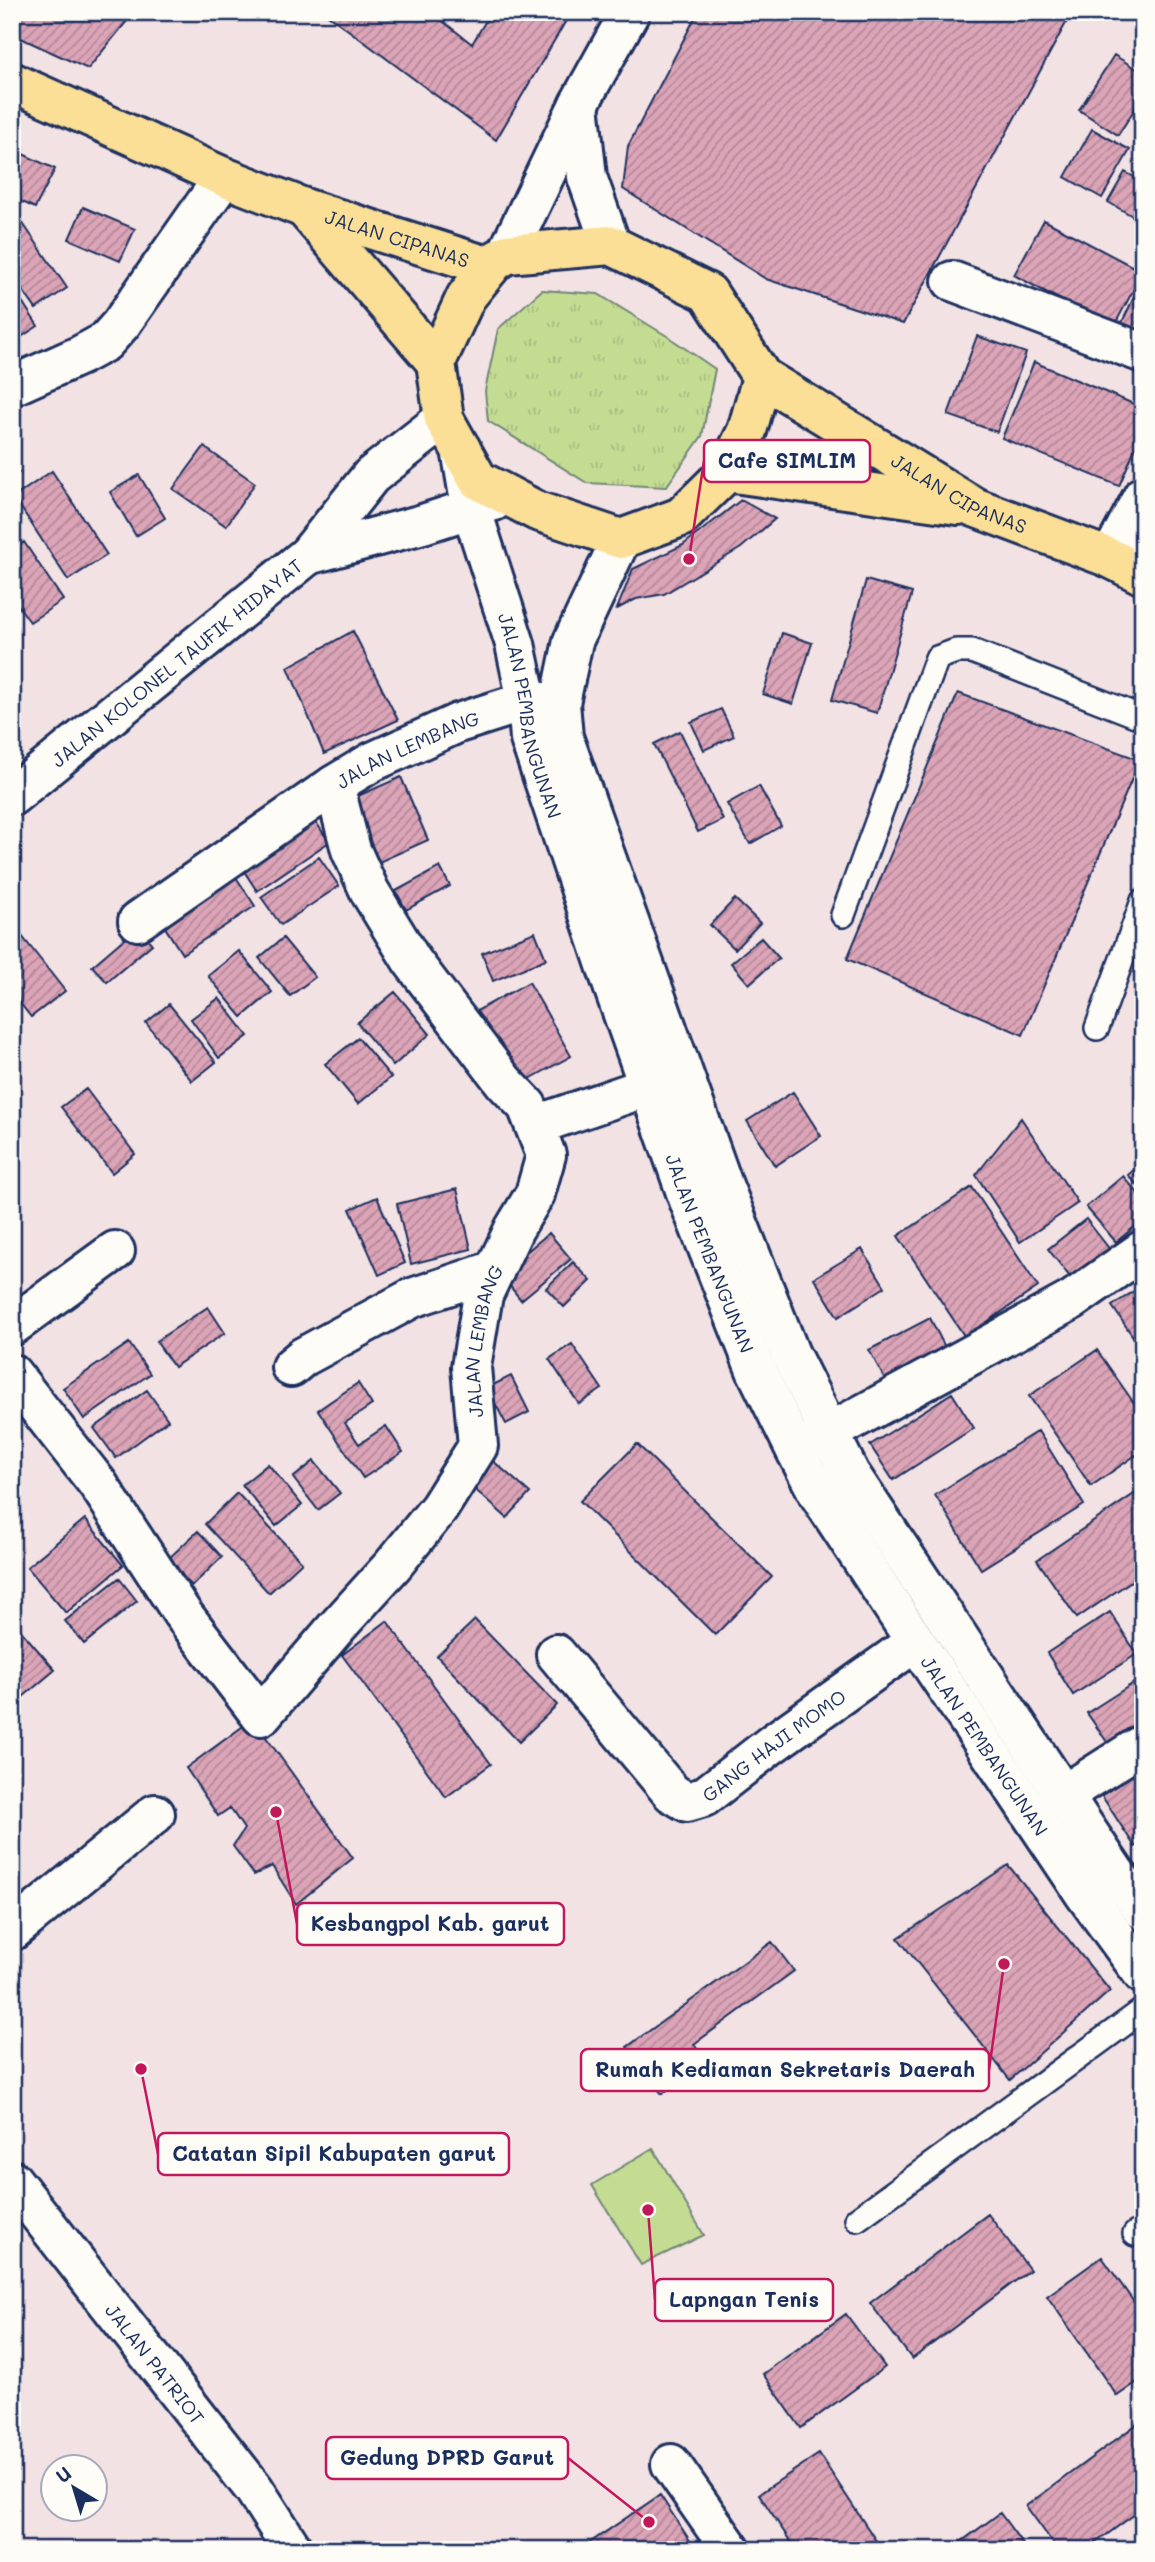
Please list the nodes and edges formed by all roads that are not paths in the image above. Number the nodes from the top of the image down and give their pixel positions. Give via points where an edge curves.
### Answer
1 (630, 12) edge
2 (12, 82) edge
3 (579, 104) junction
4 (224, 177) junction
5 (304, 208) junction
6 (611, 244) junction
7 (499, 261) junction
8 (953, 281) dead end
9 (1143, 353) edge
10 (436, 362) junction
11 (762, 377) junction
12 (12, 386) edge
13 (453, 434) junction
14 (727, 472) junction
15 (508, 496) junction
16 (1143, 496) edge
17 (974, 507) junction
18 (471, 508) junction
19 (621, 539) junction
20 (308, 555) junction
21 (1128, 568) edge
22 (573, 640) junction
23 (515, 644) junction
24 (543, 702) junction
25 (1143, 718) edge
26 (334, 785) junction
27 (12, 796) edge
28 (1143, 901) edge
29 (843, 915) dead end
30 (138, 921) dead end
31 (1097, 1028) dead end
32 (684, 1075) junction
33 (648, 1086) junction
34 (536, 1125) junction
35 (1143, 1250) edge
36 (115, 1251) dead end
37 (495, 1270) junction
38 (12, 1326) edge
39 (291, 1367) dead end
40 (12, 1374) edge
41 (829, 1431) junction
42 (796, 1451) junction
43 (915, 1642) junction
44 (556, 1654) dead end
45 (1143, 1744) edge
46 (1063, 1795) junction
47 (155, 1814) dead end
48 (1073, 1843) junction
49 (1143, 1910) edge
50 (12, 1931) edge
51 (1143, 1974) edge
52 (1143, 2010) edge
53 (12, 2180) edge
54 (857, 2219) dead end
55 (671, 2463) dead end
56 (293, 2550) edge
57 (732, 2550) edge

1 - 3 street
2 - 4 main road, JALAN CIPANAS
3 - 6 street via 587,177
3 - 7 street
4 - 5 main road, JALAN CIPANAS
4 - 12 street via 105,342
5 - 7 main road, JALAN CIPANAS
5 - 10 main road
6 - 7 main road
6 - 11 main road via 708,293
7 - 10 main road via 467,297
8 - 9 street
10 - 13 main road
11 - 14 main road via 747,431
11 - 17 main road, JALAN CIPANAS
13 - 15 main road via 478,480
13 - 18 street, JALAN PEMBANGUNAN
13 - 20 street via 371,476
14 - 17 main road
14 - 19 main road via 681,517
15 - 18 street
15 - 19 main road via 537,511
16 - 21 street
17 - 21 main road, JALAN CIPANAS
18 - 20 street
18 - 23 street, JALAN PEMBANGUNAN
19 - 22 street, JALAN PEMBANGUNAN
20 - 27 street, JALAN KOLONEL TAUFIK HIDAYAT
22 - 23 street
22 - 24 street, JALAN PEMBANGUNAN
23 - 24 street, JALAN PEMBANGUNAN
24 - 26 street, JALAN LEMBANG via 457,723
24 - 32 street, JALAN PEMBANGUNAN via 563,737
24 - 33 street, JALAN PEMBANGUNAN via 530,739
25 - 29 lane via 972,651 937,658
26 - 30 street
26 - 34 street, JALAN LEMBANG via 351,850 370,892 412,961 527,1106
28 - 31 lane
32 - 33 street
32 - 41 street, JALAN PEMBANGUNAN via 790,1354
33 - 34 street
33 - 42 street, JALAN PEMBANGUNAN via 756,1370
34 - 37 street, JALAN LEMBANG via 546,1155 535,1194
35 - 41 street via 1072,1300
36 - 38 street
37 - 39 street via 412,1298
37 - 40 street, JALAN LEMBANG via 483,1295 471,1367 478,1446 439,1508 401,1556 261,1716 182,1613 98,1484
41 - 42 street
41 - 46 street, JALAN PEMBANGUNAN via 850,1474
42 - 43 street, JALAN PEMBANGUNAN via 818,1493
43 - 44 street, GANG HAJI MOMO via 704,1797 687,1802 672,1793
43 - 48 street, JALAN PEMBANGUNAN
45 - 46 street
46 - 48 street, JALAN PEMBANGUNAN
47 - 50 street
48 - 49 street, JALAN PEMBANGUNAN
48 - 51 street, JALAN PEMBANGUNAN
52 - 54 lane
53 - 56 street, JALAN PATRIOT via 254,2489
55 - 57 street

